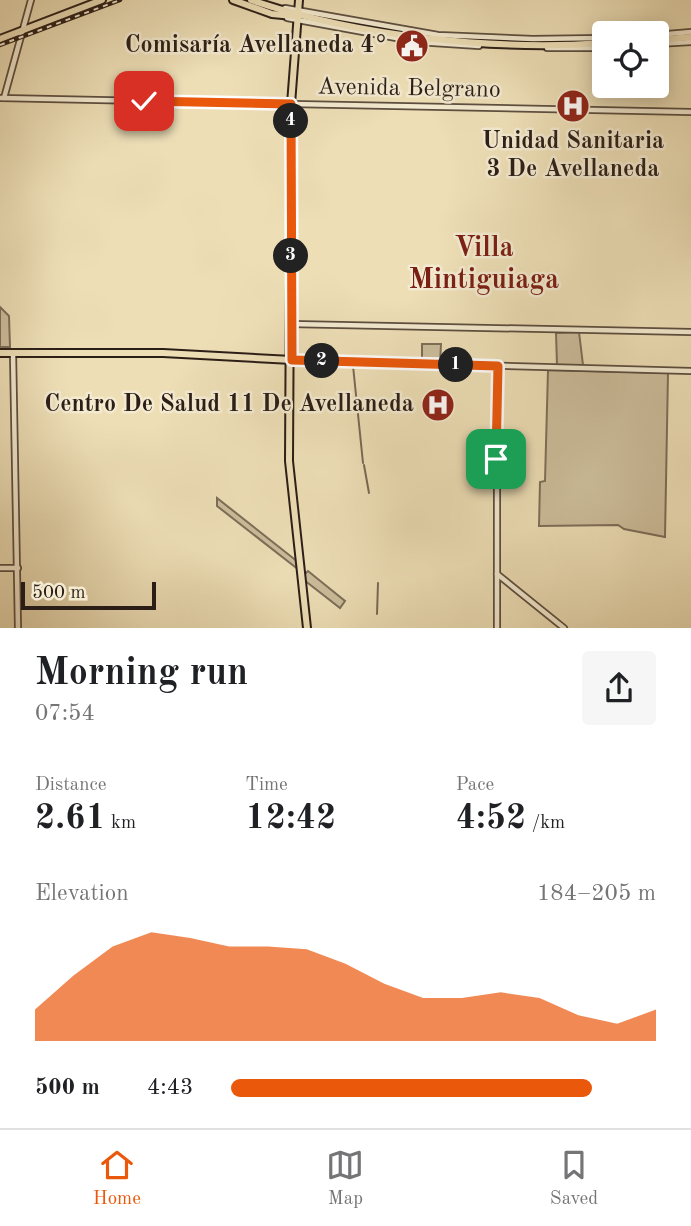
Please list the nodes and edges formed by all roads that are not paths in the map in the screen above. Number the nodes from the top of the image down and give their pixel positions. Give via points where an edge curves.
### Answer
1 (31, 0) edge
2 (102, 0) edge
3 (233, 0) edge
4 (251, 0) edge
5 (299, 0) edge
6 (275, 10) junction
7 (297, 15) junction
8 (386, 26) junction
9 (23, 31) junction
10 (397, 33) junction
11 (691, 37) edge
12 (669, 38) edge
13 (0, 39) edge
14 (592, 42) edge
15 (592, 43) edge
16 (592, 43) edge
17 (2, 98) edge
18 (291, 104) junction
19 (691, 112) edge
20 (291, 324) junction
21 (691, 332) edge
22 (11, 352) junction
23 (0, 353) edge
24 (292, 360) junction
25 (498, 366) junction
26 (691, 371) edge
27 (0, 568) edge
28 (18, 568) junction
29 (497, 575) junction
30 (18, 628) edge
31 (307, 628) edge
32 (497, 628) edge
33 (562, 628) edge

1 - 9 street
2 - 9 main road
3 - 6 main road
4 - 6 main road
5 - 7 main road
6 - 7 main road
7 - 8 street
7 - 10 main road
7 - 15 street via 438,45
7 - 18 main road
8 - 10 main road
8 - 14 street via 460,36
9 - 13 main road
9 - 17 street
10 - 16 main road via 440,40
11 - 12 main road
17 - 18 street, Avenida Belgrano
18 - 19 street, Avenida Belgrano
18 - 20 main road
20 - 21 street
20 - 24 main road
22 - 23 main road
22 - 24 main road
22 - 28 street
24 - 25 street
24 - 31 main road via 289,461
25 - 26 street
25 - 29 street
27 - 28 street
28 - 30 street
29 - 32 street
29 - 33 street

